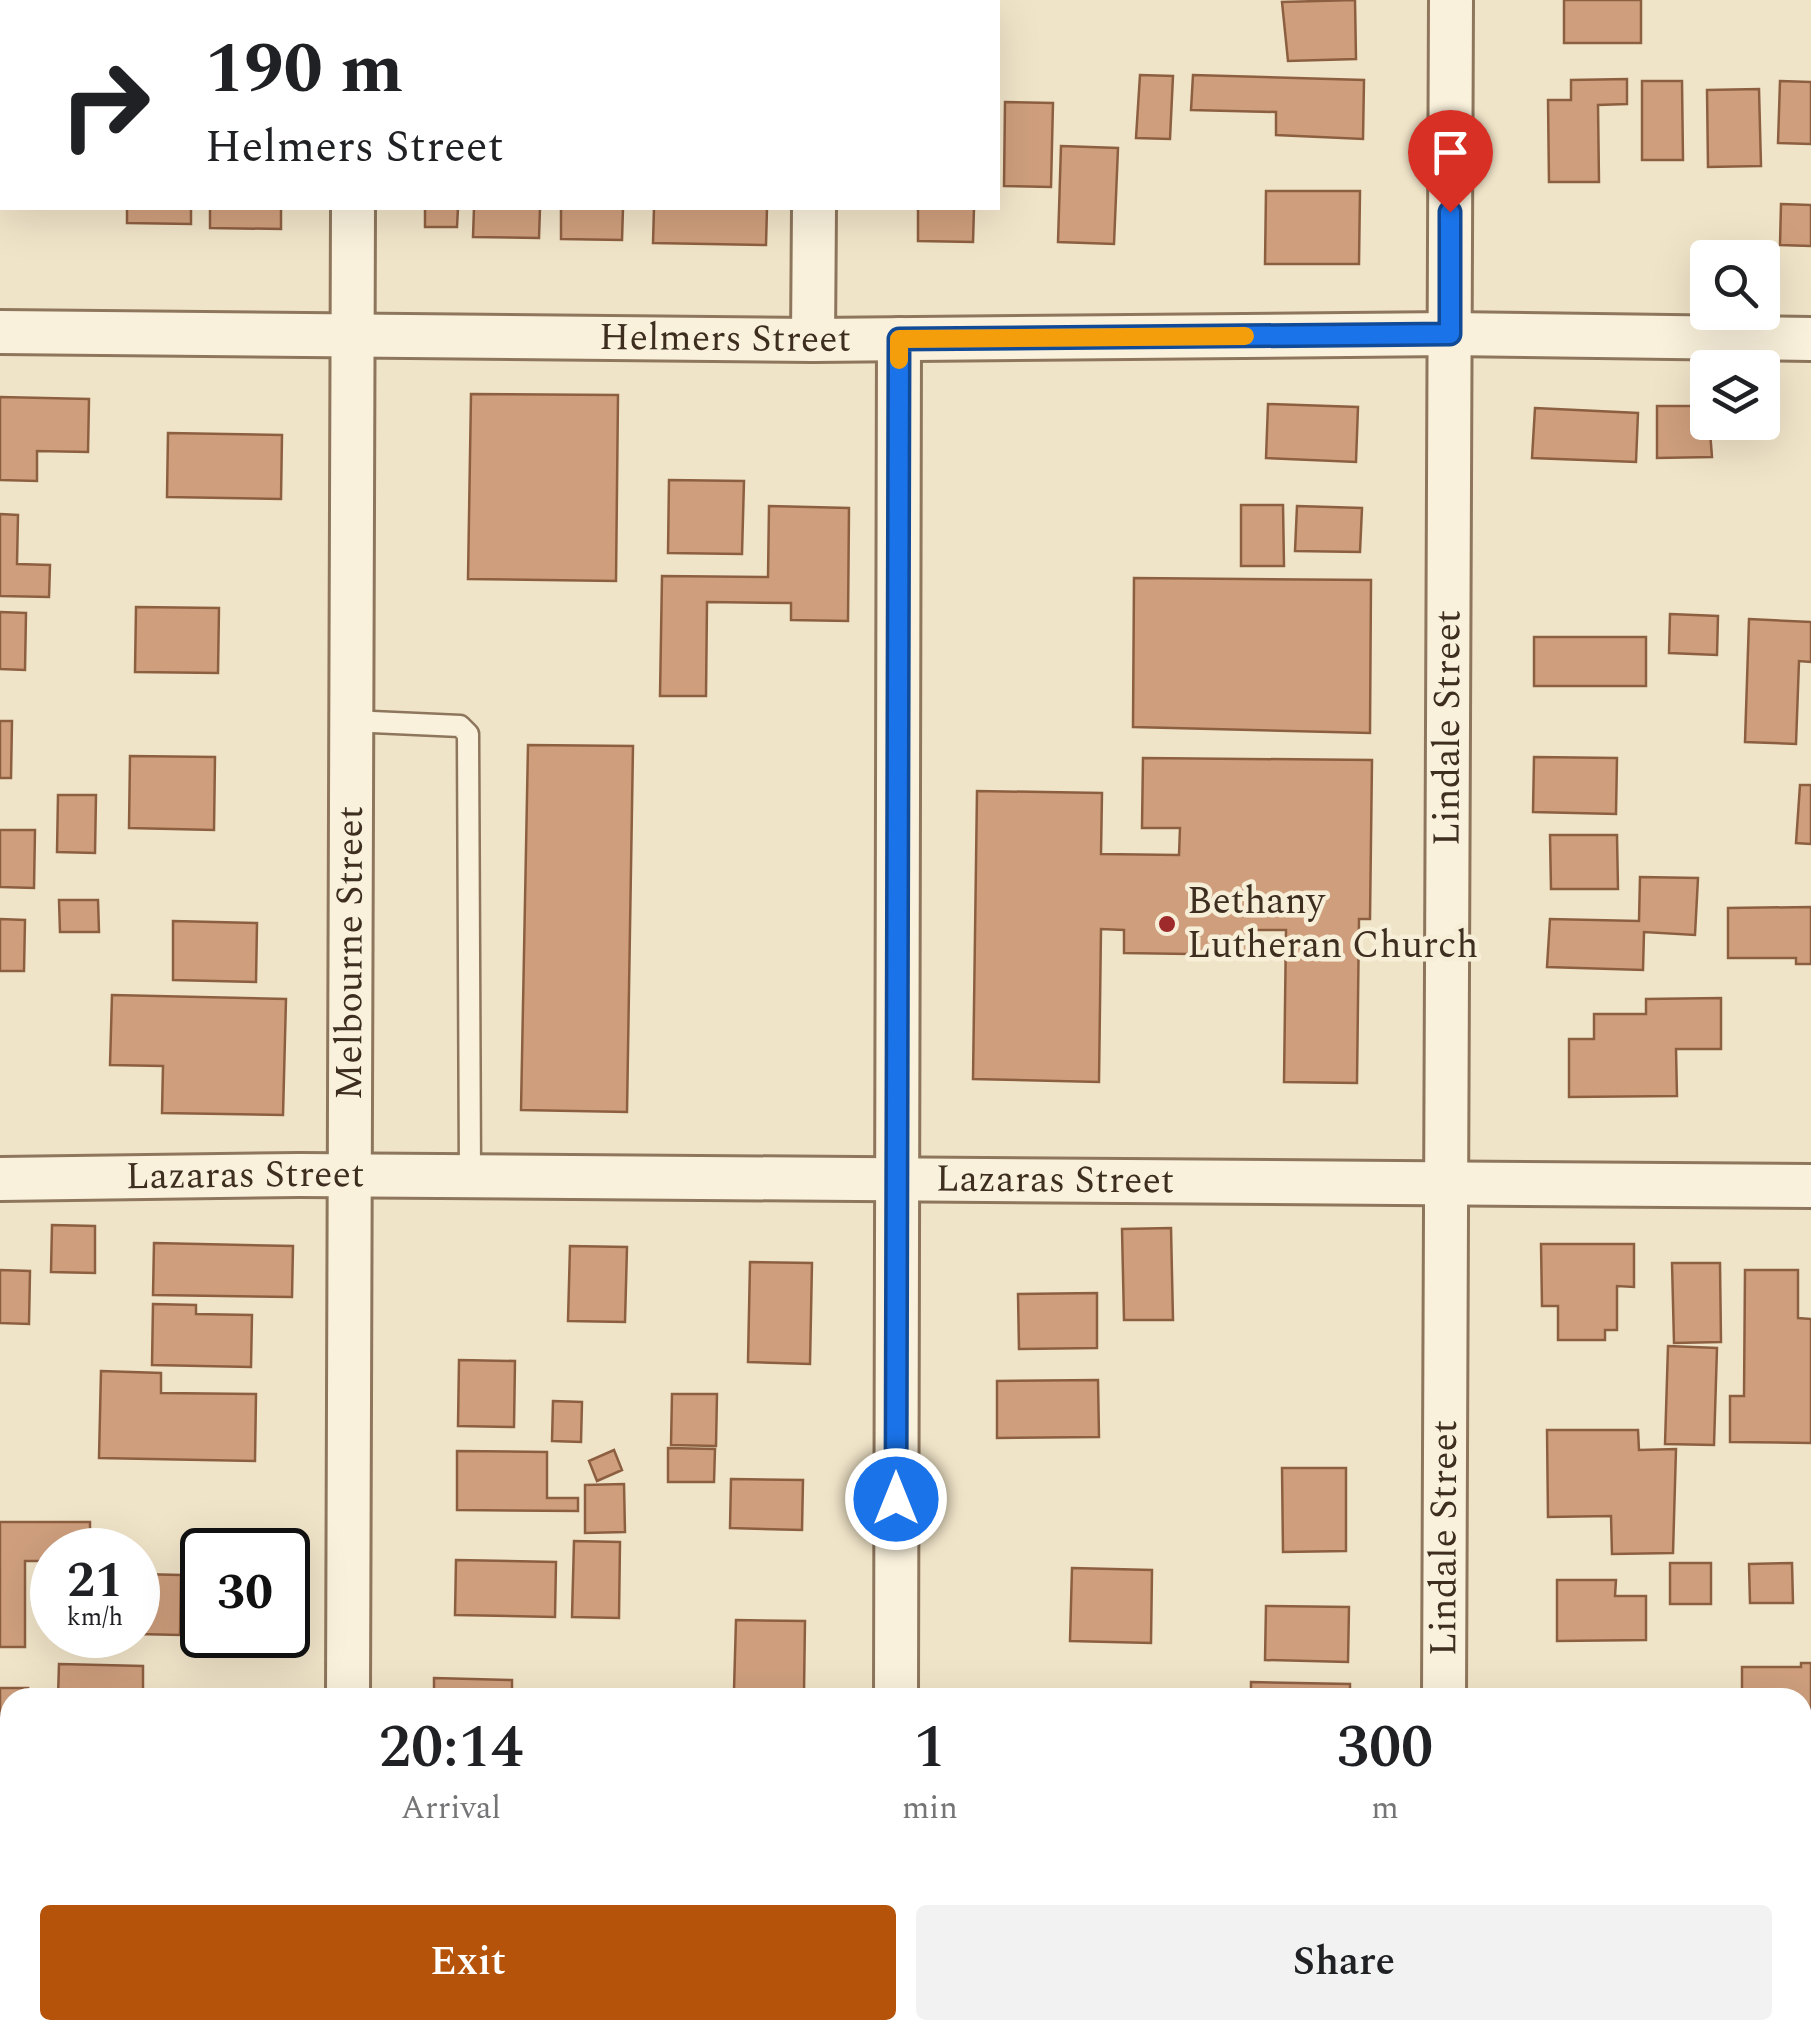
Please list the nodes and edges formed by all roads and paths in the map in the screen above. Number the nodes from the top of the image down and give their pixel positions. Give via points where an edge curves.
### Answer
1 (1451, 0) edge
2 (353, 210) edge
3 (814, 210) edge
4 (0, 332) edge
5 (1450, 334) junction
6 (352, 336) junction
7 (899, 339) junction
8 (1811, 339) edge
9 (813, 340) junction
10 (350, 721) junction
11 (346, 1175) junction
12 (470, 1176) junction
13 (0, 1180) edge
14 (897, 1182) junction
15 (1448, 1182) junction
16 (1811, 1186) edge
17 (348, 1688) edge
18 (896, 1688) edge
19 (1444, 1688) edge

1 - 5 street, Lindale Street
2 - 6 street, Melbourne Street
3 - 9 street
4 - 6 street, Helmers Street
5 - 7 street, Helmers Street
5 - 8 street, Helmers Street
5 - 15 street, Lindale Street
6 - 9 street, Helmers Street
6 - 10 street, Melbourne Street
7 - 9 street, Helmers Street
7 - 14 street
10 - 11 street, Melbourne Street
10 - 12 lane via 460,726 468,734
11 - 12 street, Lazaras Street
11 - 13 street, Lazaras Street
11 - 17 street, Melbourne Street
12 - 14 street, Lazaras Street
14 - 15 street, Lazaras Street
14 - 18 street
15 - 16 street, Lazaras Street
15 - 19 street, Lindale Street

